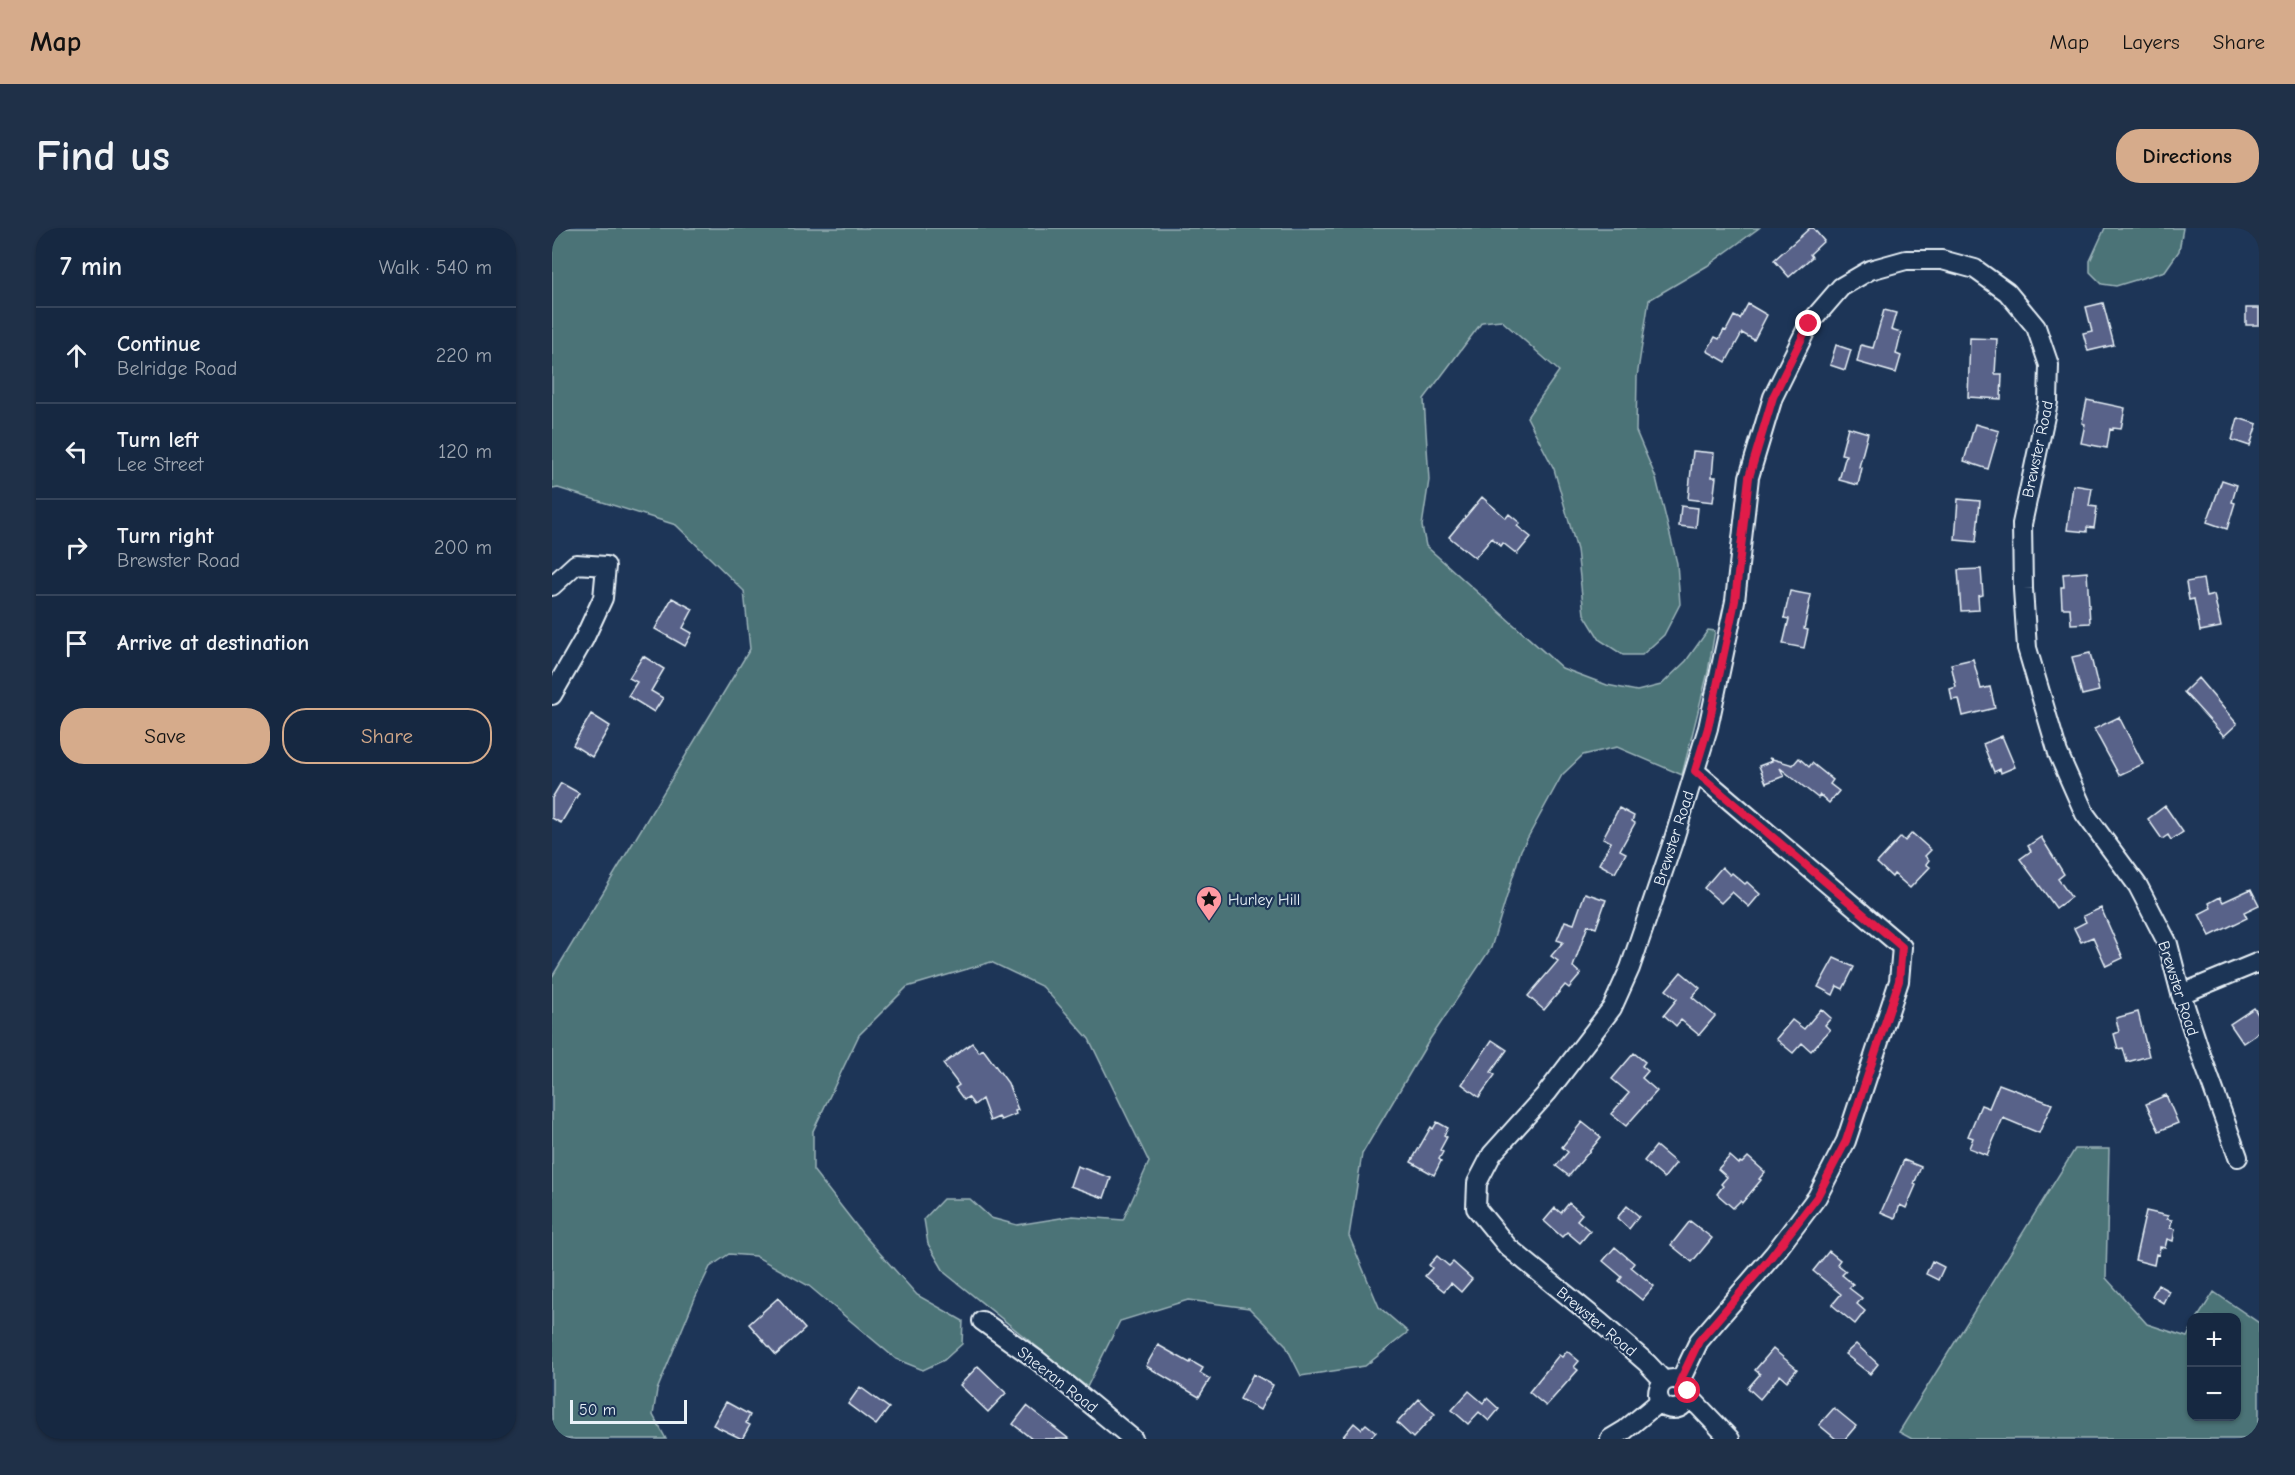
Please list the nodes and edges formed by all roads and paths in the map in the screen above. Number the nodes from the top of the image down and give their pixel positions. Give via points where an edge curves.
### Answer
1 (552, 586) edge
2 (552, 695) edge
3 (1695, 771) junction
4 (2259, 962) edge
5 (2181, 994) junction
6 (2238, 1157) dead end
7 (982, 1321) dead end
8 (1678, 1386) junction
9 (1659, 1402) junction
10 (1133, 1439) edge
11 (1610, 1439) edge
12 (1730, 1439) edge

1 - 2 street via 576,564 606,566 603,598
3 - 5 street, Brewster Road via 1735,601 1749,477 1773,397 1809,324 1841,287 1870,270 1906,260 1941,260 1975,269 2007,292 2036,327 2049,365 2048,402 2022,524 2027,648 2067,774 2085,814 2138,886 2163,934
3 - 8 street, Brewster Road via 1633,958 1612,1008 1547,1093 1492,1154 1477,1183 1476,1208 1508,1247
3 - 8 street via 1902,947 1899,981 1846,1141 1817,1197 1699,1341
4 - 5 street
5 - 6 street, Brewster Road
7 - 10 street, Sheeran Road via 1037,1360
8 - 9 street via 1657,1393
8 - 9 street via 1685,1403 1678,1409
8 - 12 street, Brewster Road
9 - 11 street

